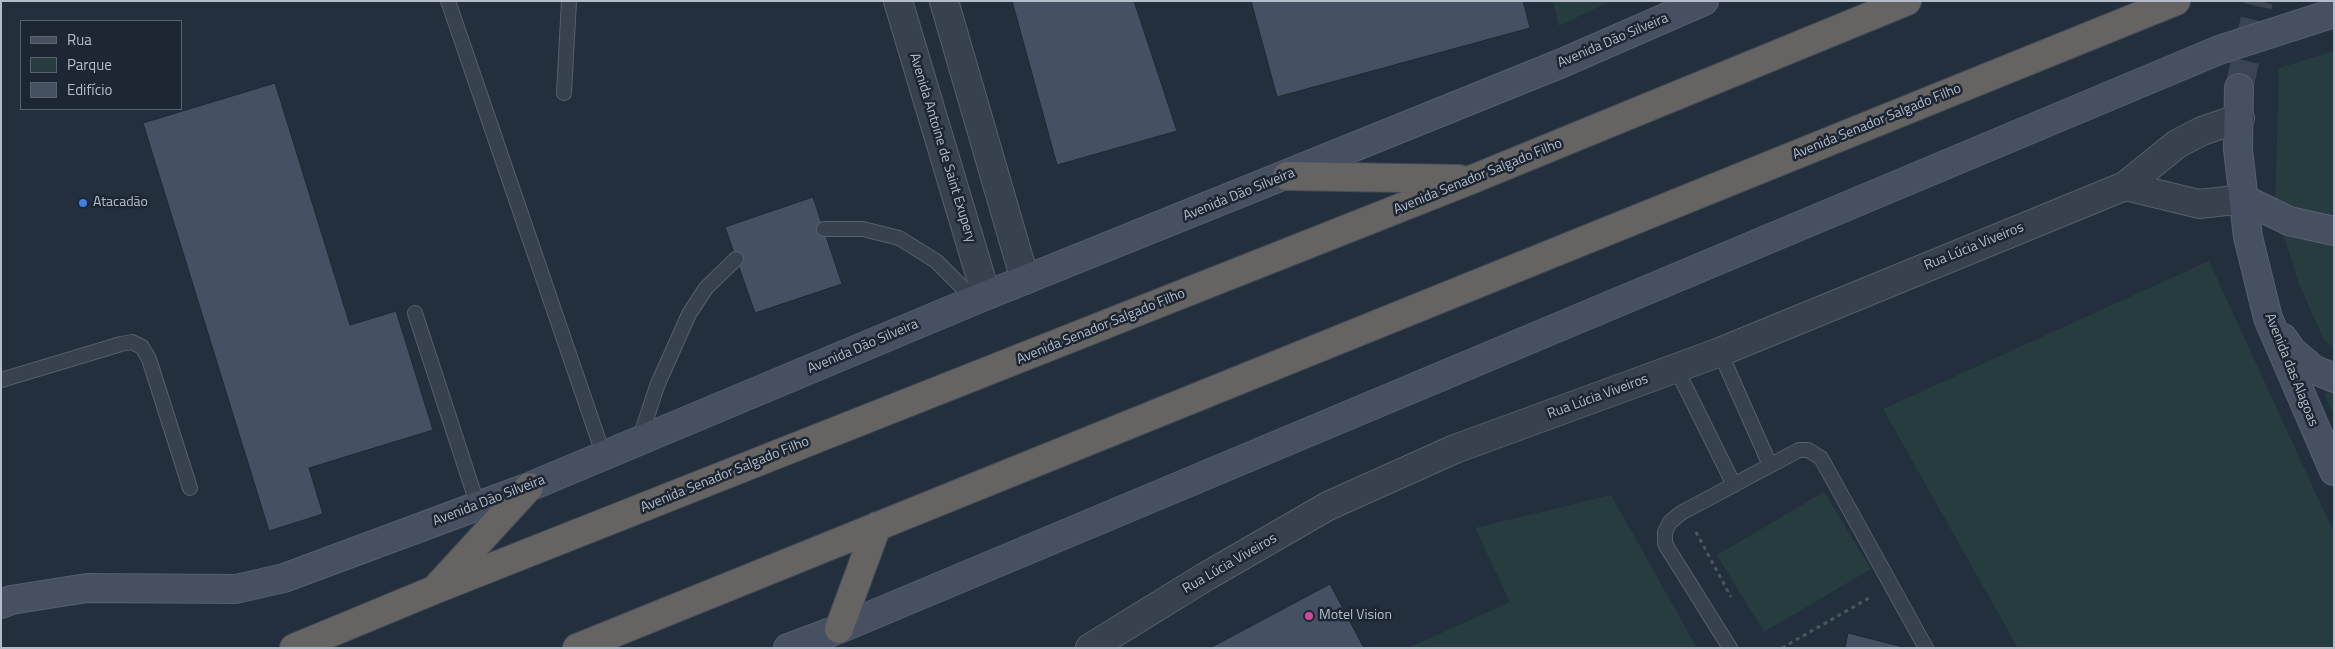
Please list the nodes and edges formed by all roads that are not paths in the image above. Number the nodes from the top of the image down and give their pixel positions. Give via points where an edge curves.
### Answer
1 (448, 1) edge
2 (569, 1) edge
3 (898, 1) edge
4 (944, 1) edge
5 (1704, 1) edge
6 (1907, 1) edge
7 (2176, 1) edge
8 (2334, 13) edge
9 (2239, 88) tunnel mouth
10 (564, 93) dead end
11 (2240, 118) junction
12 (1287, 176) junction
13 (1473, 179) junction
14 (2125, 186) junction
15 (2244, 198) junction
16 (824, 229) dead end
17 (2334, 231) edge
18 (736, 259) dead end
19 (1025, 280) junction
20 (981, 298) junction
21 (415, 313) dead end
22 (2268, 318) junction
23 (1720, 352) junction
24 (1676, 368) junction
25 (2334, 378) edge
26 (1, 380) edge
27 (639, 441) junction
28 (604, 456) junction
29 (1770, 465) junction
30 (2334, 471) edge
31 (1734, 485) junction
32 (529, 487) junction
33 (190, 488) dead end
34 (478, 506) junction
35 (877, 526) junction
36 (434, 590) junction
37 (1, 604) edge
38 (839, 629) junction
39 (294, 648) edge
40 (577, 648) edge
41 (788, 648) edge
42 (1090, 648) edge
43 (1730, 648) edge
44 (1926, 648) edge

1 - 28 lane
2 - 10 lane
3 - 20 street, Avenida Antoine de Saint Exupery
4 - 19 street
5 - 12 main road, Avenida Dão Silveira
6 - 13 highway, Avenida Senador Salgado Filho
7 - 35 highway, Avenida Senador Salgado Filho
8 - 38 main road via 2219,50
9 - 11 main road, Avenida das Alagoas
11 - 14 street, Rua Lúcia Viveiros via 2177,144
11 - 15 main road, Avenida das Alagoas via 2238,149
12 - 13 highway
12 - 19 main road, Avenida Dão Silveira
13 - 36 highway, Avenida Senador Salgado Filho
14 - 15 street via 2199,204
14 - 23 street, Rua Lúcia Viveiros
15 - 17 main road via 2289,221
15 - 22 main road, Avenida das Alagoas via 2248,237
16 - 20 lane via 863,228 899,238 936,260
18 - 27 lane via 706,288 689,314
19 - 20 main road, Avenida Dão Silveira
20 - 27 main road, Avenida Dão Silveira
21 - 34 lane
22 - 25 main road via 2292,350 2313,369
22 - 30 main road, Avenida das Alagoas
23 - 24 street, Rua Lúcia Viveiros
23 - 29 lane
24 - 31 lane
24 - 42 street, Rua Lúcia Viveiros via 1455,450 1328,506
26 - 33 lane via 121,344 132,342 142,347 149,358
27 - 28 main road, Avenida Dão Silveira
28 - 32 main road, Avenida Dão Silveira
29 - 31 lane
29 - 44 lane via 1799,450 1808,450 1822,458
31 - 43 lane via 1681,513 1670,522 1665,532 1666,544
32 - 34 main road, Avenida Dão Silveira
32 - 36 highway
34 - 37 main road, Avenida Dão Silveira via 284,578 236,589 87,588
35 - 38 highway
35 - 40 highway, Avenida Senador Salgado Filho
36 - 39 highway, Avenida Senador Salgado Filho
38 - 41 main road

